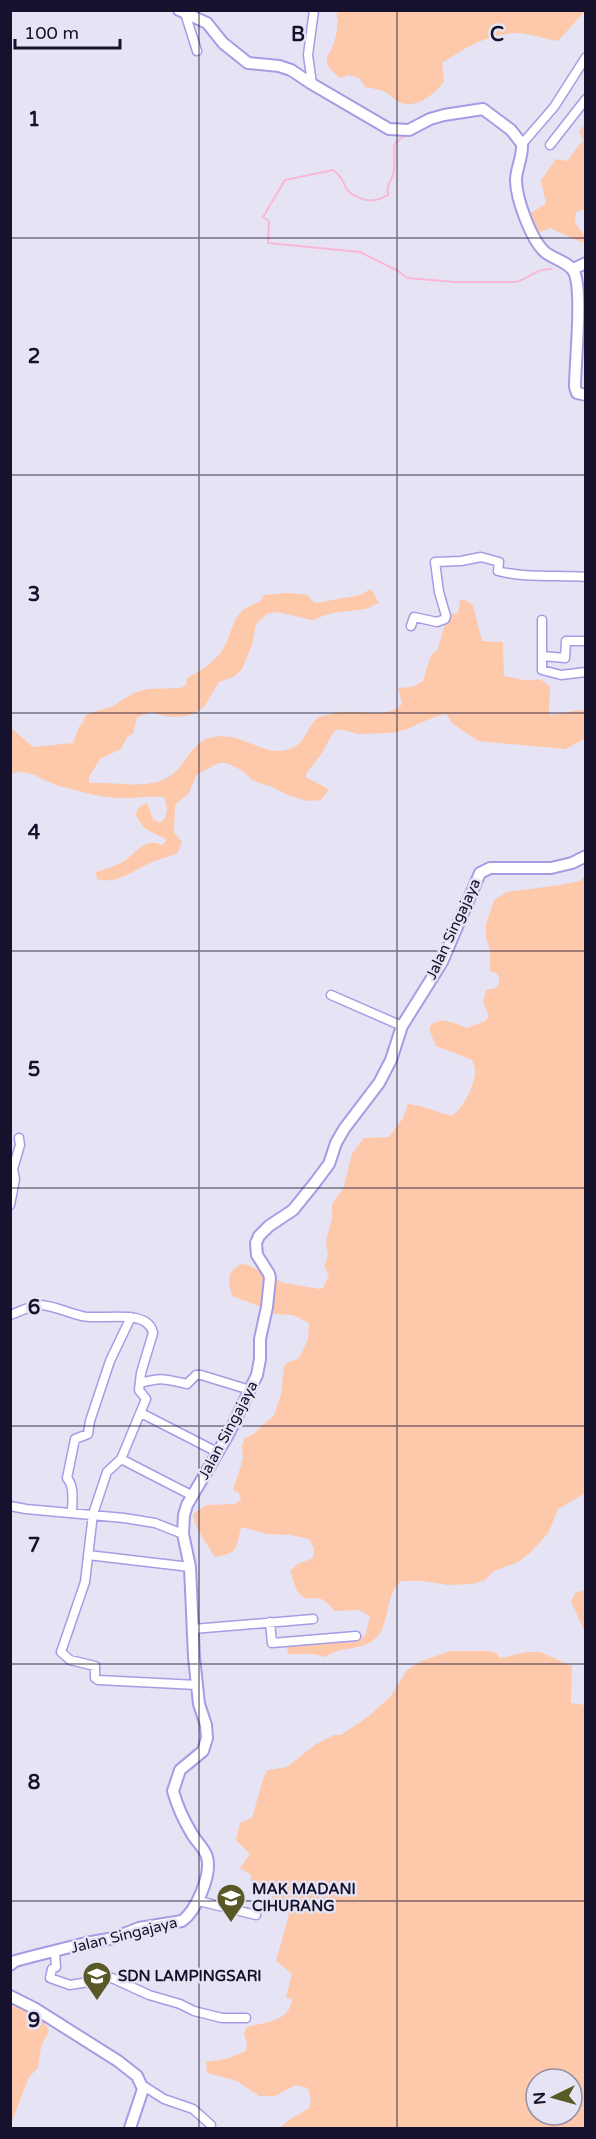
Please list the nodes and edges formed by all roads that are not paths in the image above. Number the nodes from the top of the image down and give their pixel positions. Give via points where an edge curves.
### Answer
1 (314, 10) edge
2 (182, 12) edge
3 (197, 51) dead end
4 (585, 57) edge
5 (312, 84) junction
6 (585, 99) edge
7 (522, 144) junction
8 (550, 145) dead end
9 (585, 263) edge
10 (573, 270) junction
11 (585, 395) edge
12 (585, 577) edge
13 (542, 620) dead end
14 (411, 626) dead end
15 (585, 641) edge
16 (542, 656) junction
17 (585, 672) edge
18 (585, 856) edge
19 (331, 995) dead end
20 (402, 1026) junction
21 (20, 1138) dead end
22 (10, 1205) edge
23 (10, 1315) edge
24 (131, 1317) junction
25 (140, 1383) junction
26 (250, 1390) junction
27 (141, 1413) junction
28 (217, 1452) junction
29 (121, 1459) junction
30 (193, 1496) junction
31 (10, 1506) edge
32 (72, 1513) junction
33 (93, 1514) junction
34 (183, 1533) junction
35 (88, 1555) junction
36 (190, 1567) junction
37 (313, 1619) dead end
38 (270, 1622) junction
39 (193, 1629) junction
40 (356, 1636) dead end
41 (197, 1685) junction
42 (198, 1901) junction
43 (256, 1915) dead end
44 (55, 1952) junction
45 (10, 1965) edge
46 (10, 1996) edge
47 (246, 2018) dead end
48 (142, 2085) junction
49 (211, 2125) dead end
50 (130, 2128) edge

1 - 5 street via 308,55
2 - 3 street
2 - 5 street via 207,23 223,43 248,63 285,68
4 - 7 street via 554,107
5 - 7 street via 395,130 413,129 444,115 483,110 511,130
6 - 8 street
7 - 10 street via 516,181 528,226 545,252
9 - 10 street
10 - 11 street via 578,290 575,391
12 - 14 street via 514,575 498,571 499,562 481,557 435,562 445,619 436,622 414,617
13 - 16 street
15 - 16 street via 566,641 565,658
16 - 17 street via 542,670 561,675
18 - 20 street, Jalan Singajaya via 558,868 489,868 480,873 442,962
19 - 20 street
20 - 26 street, Jalan Singajaya via 391,1060 370,1097 344,1129 329,1164 293,1210 268,1226 256,1243 257,1255 270,1278 259,1367
21 - 22 street
23 - 24 street via 42,1305 83,1317
24 - 25 street via 148,1324 153,1334
24 - 32 street via 110,1361 88,1434 75,1439 67,1478 72,1489
25 - 26 street via 169,1378 187,1384 201,1375
25 - 27 street via 139,1392 146,1397
26 - 28 street, Jalan Singajaya
27 - 28 street
27 - 29 street
28 - 30 street, Jalan Singajaya
29 - 30 street
29 - 33 street via 107,1472
30 - 34 street, Jalan Singajaya via 185,1511
31 - 32 street
32 - 33 street
33 - 34 street via 155,1523
33 - 35 street
34 - 36 street, Jalan Singajaya
35 - 36 street
35 - 41 street via 85,1582 64,1641 63,1656 95,1666 95,1678 103,1681
36 - 39 street, Jalan Singajaya
37 - 38 street
38 - 39 street
38 - 40 street via 272,1643
39 - 41 street, Jalan Singajaya
41 - 42 street, Jalan Singajaya via 206,1744 180,1770 173,1791 190,1832 207,1857
42 - 43 street
42 - 44 street, Jalan Singajaya via 182,1921 139,1928
44 - 45 street, Jalan Singajaya
44 - 47 street via 56,1967 50,1978 62,1983 112,1978 194,2012
46 - 48 street via 118,2061
48 - 49 street via 193,2109
48 - 50 street

